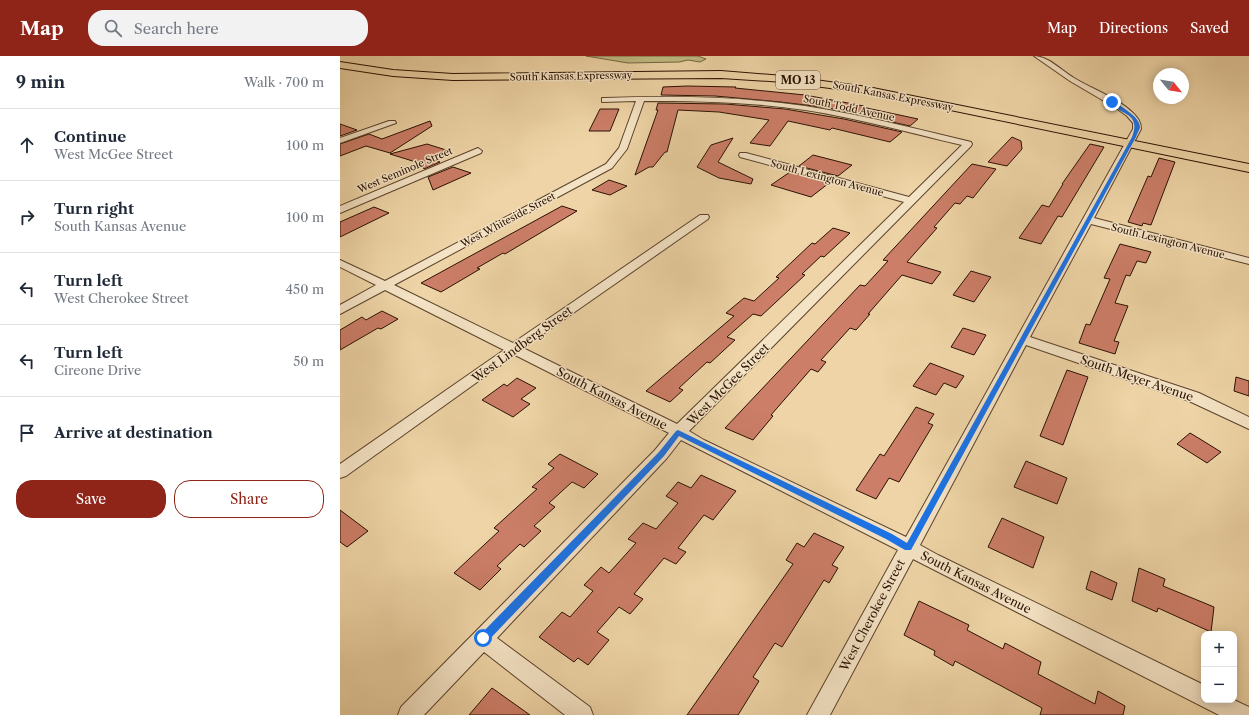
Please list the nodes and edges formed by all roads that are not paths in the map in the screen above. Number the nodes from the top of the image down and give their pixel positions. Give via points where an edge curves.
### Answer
1 (1037, 56) edge
2 (340, 58) edge
3 (340, 65) edge
4 (641, 99) junction
5 (605, 100) dead end
6 (392, 123) dead end
7 (1132, 140) junction
8 (340, 141) edge
9 (968, 144) joint
10 (478, 150) dead end
11 (743, 155) dead end
12 (1249, 160) edge
13 (1249, 168) edge
14 (911, 201) junction
15 (340, 210) edge
16 (704, 217) dead end
17 (1088, 220) junction
18 (1249, 261) edge
19 (340, 263) edge
20 (385, 284) junction
21 (340, 310) edge
22 (1022, 339) junction
23 (514, 349) junction
24 (1249, 424) edge
25 (678, 433) junction
26 (340, 472) edge
27 (908, 548) junction
28 (483, 638) junction
29 (1201, 694) edge
30 (1218, 703) edge
31 (408, 715) edge
32 (582, 715) edge
33 (818, 715) edge
34 (1242, 715) edge

1 - 7 street via 1130,114 1138,127
2 - 7 main road, South Kansas Expressway / MO 13 via 396,67 455,71 682,68 792,74 872,84
3 - 7 main road, South Kansas Expressway / MO 13 via 394,73 453,77 700,74 785,78 868,90
4 - 5 street, South Todd Avenue
4 - 9 street, South Todd Avenue via 719,99 792,106
4 - 20 street, West Whiteside Street via 623,149 609,166
6 - 8 street
7 - 12 main road, South Kansas Expressway / MO 13
7 - 13 main road, South Kansas Expressway / MO 13
7 - 17 street, West Cherokee Street
9 - 14 street, West McGee Street
10 - 15 street, West Seminole Street
11 - 14 street, South Lexington Avenue
14 - 25 street, West McGee Street
16 - 23 street, West Lindberg Street
17 - 18 street, South Lexington Avenue
17 - 22 street, West Cherokee Street
19 - 20 street, South Kansas Avenue
20 - 21 street, West Whiteside Street
20 - 23 street, South Kansas Avenue
22 - 24 street, South Meyer Avenue via 1194,397
22 - 27 street, West Cherokee Street
23 - 25 street, South Kansas Avenue via 665,424
23 - 26 street, West Lindberg Street
25 - 27 street, South Kansas Avenue via 889,536
25 - 28 street, West McGee Street via 662,454
27 - 29 street, South Kansas Avenue
27 - 33 street, West Cherokee Street
28 - 31 street, West McGee Street
28 - 32 street
30 - 34 street

